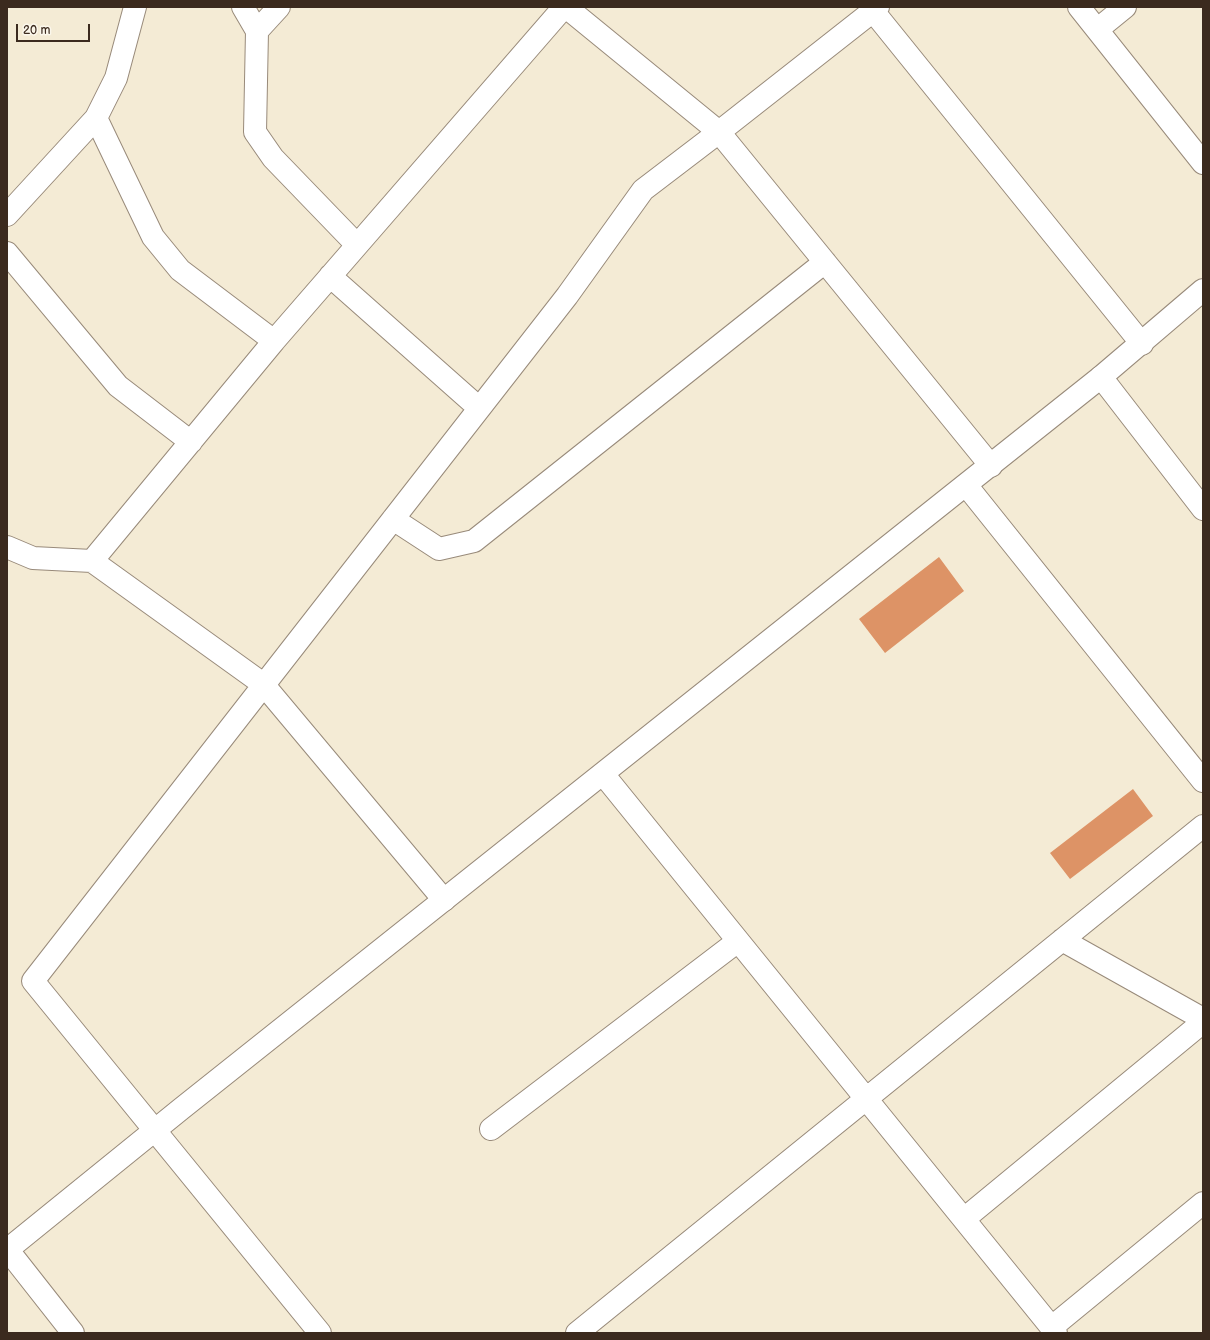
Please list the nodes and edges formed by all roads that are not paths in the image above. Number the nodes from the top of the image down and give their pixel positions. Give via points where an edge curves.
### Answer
1 (135, 7) edge
2 (243, 7) edge
3 (280, 7) edge
4 (565, 7) edge
5 (1079, 7) edge
6 (1125, 7) edge
7 (876, 9) edge
8 (1098, 28) junction
9 (257, 32) junction
10 (96, 118) junction
11 (720, 132) junction
12 (1202, 161) edge
13 (7, 214) edge
14 (357, 245) junction
15 (7, 252) edge
16 (825, 262) junction
17 (330, 276) junction
18 (1203, 290) edge
19 (274, 341) junction
20 (1142, 344) junction
21 (1101, 378) junction
22 (480, 408) junction
23 (191, 442) junction
24 (991, 466) junction
25 (966, 485) junction
26 (1203, 509) edge
27 (393, 519) junction
28 (7, 547) edge
29 (33, 558) junction
30 (92, 561) junction
31 (7, 566) edge
32 (263, 684) junction
33 (603, 774) junction
34 (1203, 781) edge
35 (1203, 826) edge
36 (444, 900) junction
37 (1062, 940) junction
38 (738, 941) junction
39 (1203, 1021) edge
40 (866, 1098) junction
41 (491, 1129) dead end
42 (155, 1130) junction
43 (1203, 1203) edge
44 (964, 1219) junction
45 (7, 1250) edge
46 (1054, 1330) edge
47 (74, 1333) edge
48 (320, 1333) edge
49 (577, 1333) edge

1 - 10 street via 116,78
2 - 9 street
3 - 9 street
4 - 11 street
4 - 14 street
5 - 8 street
6 - 8 street
7 - 11 street
7 - 20 street
8 - 12 street
9 - 14 street via 255,132 273,158
10 - 13 street
10 - 19 street via 153,237 180,270
11 - 16 street
11 - 22 street via 642,190 568,296
14 - 17 street
15 - 23 street via 118,386
16 - 24 street
16 - 27 street via 474,541 439,549
17 - 19 street
17 - 22 street
18 - 20 street
19 - 23 street
20 - 21 street
21 - 24 street
21 - 26 street
22 - 27 street
23 - 30 street
24 - 25 street
25 - 33 street
25 - 34 street
27 - 32 street
28 - 29 street
29 - 30 street
29 - 31 street
30 - 32 street
32 - 36 street
32 - 42 street via 33,981
33 - 36 street
33 - 38 street
35 - 37 street
36 - 42 street
37 - 39 street
37 - 40 street
38 - 40 street
38 - 41 street
39 - 44 street
40 - 44 street
40 - 49 street
42 - 45 street
42 - 48 street
43 - 46 street
44 - 46 street
45 - 47 street

